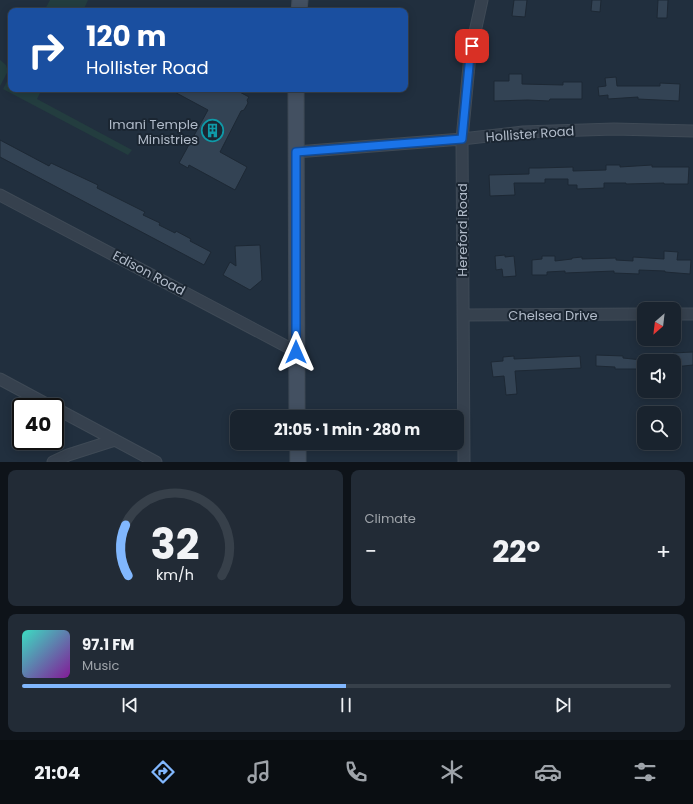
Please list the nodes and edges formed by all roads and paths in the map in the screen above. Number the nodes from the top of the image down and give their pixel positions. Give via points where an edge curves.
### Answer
1 (482, 0) edge
2 (296, 92) edge
3 (693, 131) edge
4 (462, 139) junction
5 (296, 152) junction
6 (0, 195) edge
7 (637, 314) edge
8 (681, 314) edge
9 (693, 314) edge
10 (462, 316) junction
11 (296, 352) junction
12 (0, 379) edge
13 (35, 398) edge
14 (297, 410) edge
15 (64, 413) edge
16 (115, 440) junction
17 (298, 450) edge
18 (53, 462) edge
19 (156, 462) edge
20 (298, 462) edge
21 (464, 462) edge

1 - 4 street, Hereford Road via 470,55
2 - 5 street
3 - 4 street, Hollister Road via 614,129 523,132
4 - 5 street, Hollister Road
4 - 10 street, Hereford Road
5 - 11 street
6 - 11 street, Edison Road
7 - 10 street, Chelsea Drive
8 - 9 street
10 - 21 street, Hereford Road
11 - 14 street
12 - 13 street
15 - 16 street
16 - 18 street
16 - 19 street
17 - 20 street

